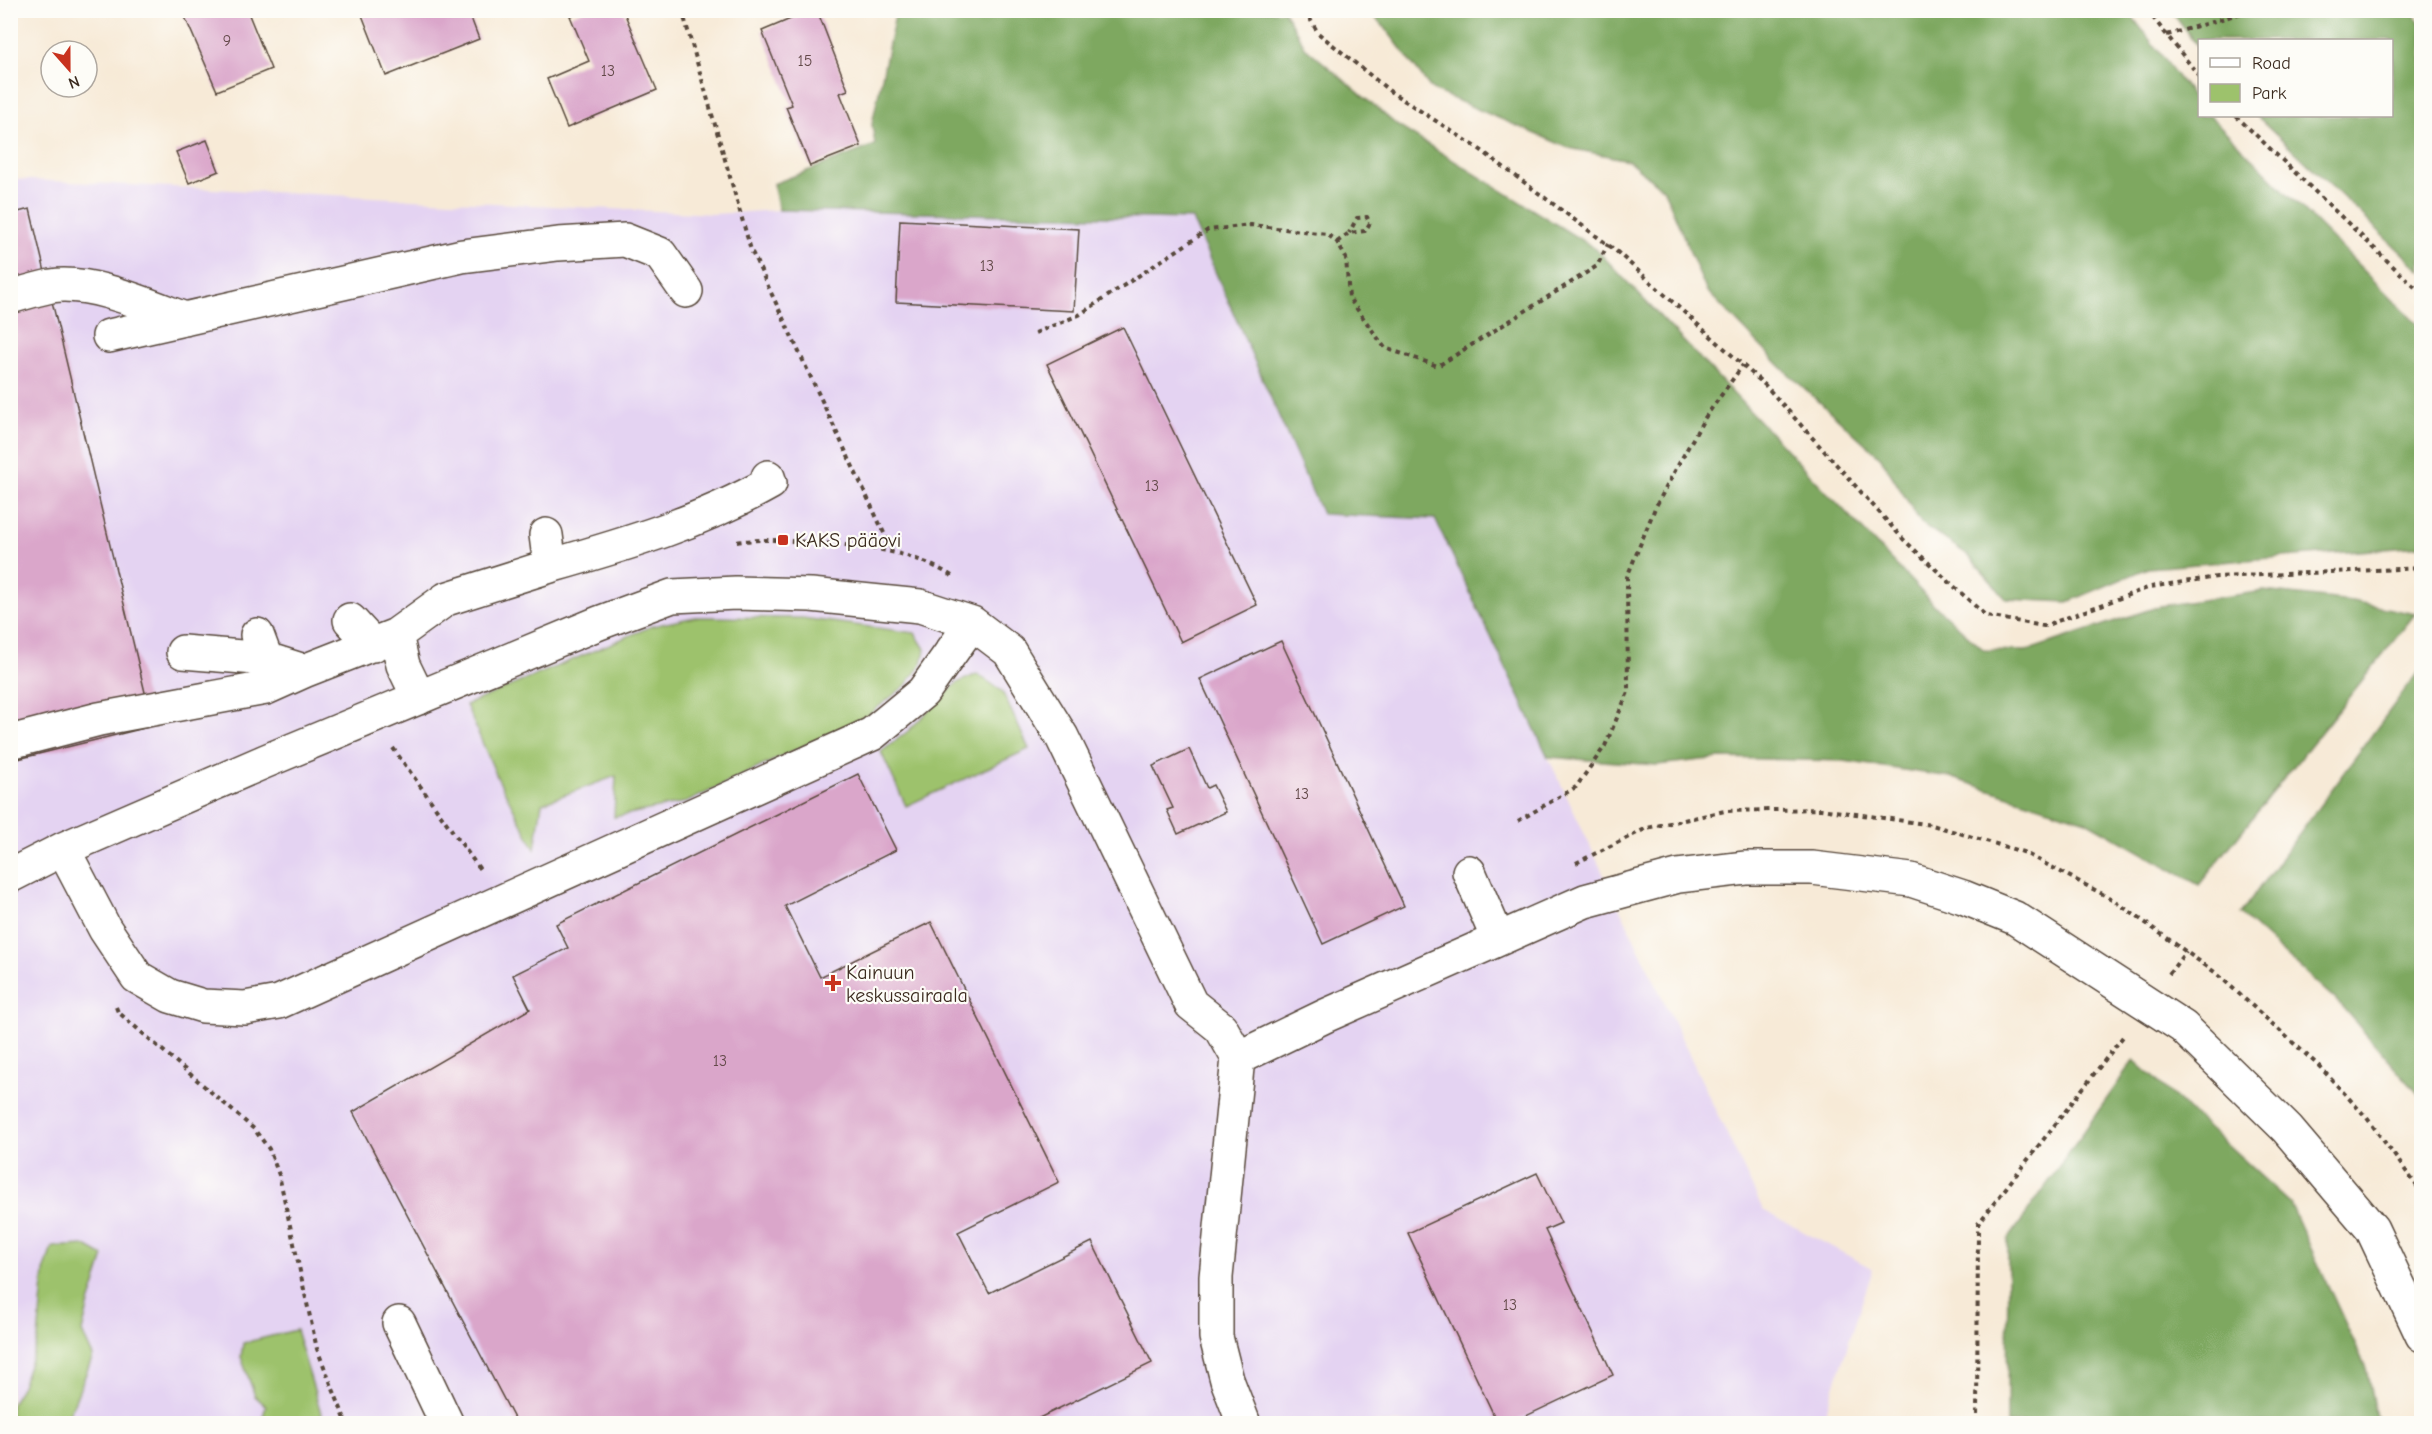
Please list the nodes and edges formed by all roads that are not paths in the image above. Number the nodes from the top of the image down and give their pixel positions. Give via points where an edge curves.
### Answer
1 (686, 291) dead end
2 (10, 297) edge
3 (185, 319) junction
4 (109, 336) dead end
5 (768, 477) dead end
6 (350, 621) dead end
7 (972, 622) junction
8 (385, 640) junction
9 (183, 652) dead end
10 (304, 671) junction
11 (419, 698) junction
12 (10, 742) edge
13 (63, 849) junction
14 (1469, 872) dead end
15 (10, 876) edge
16 (1498, 939) junction
17 (1238, 1058) junction
18 (399, 1323) dead end
19 (2421, 1335) edge
20 (447, 1424) edge
21 (1244, 1424) edge

1 - 3 street via 660,254 625,240 558,243 481,266
2 - 3 street via 52,286 85,287
3 - 4 street
5 - 8 street via 770,483 732,505 628,544 548,551 446,599
6 - 8 street
7 - 11 street via 920,606 811,595 672,596
7 - 13 street via 922,692 872,734 279,1002 245,1008 203,1006 170,996 137,977 105,929
7 - 17 street via 1009,651 1062,736 1191,1004 1221,1028
8 - 10 street
8 - 11 street
9 - 10 street via 262,647
10 - 12 street via 266,688 99,719
11 - 13 street
13 - 15 street
14 - 16 street
16 - 17 street
16 - 19 street via 1585,901 1678,876 1746,868 1812,868 1911,880 2015,918 2184,1027 2287,1129 2372,1229
17 - 21 street via 1216,1276 1216,1337
18 - 20 street

